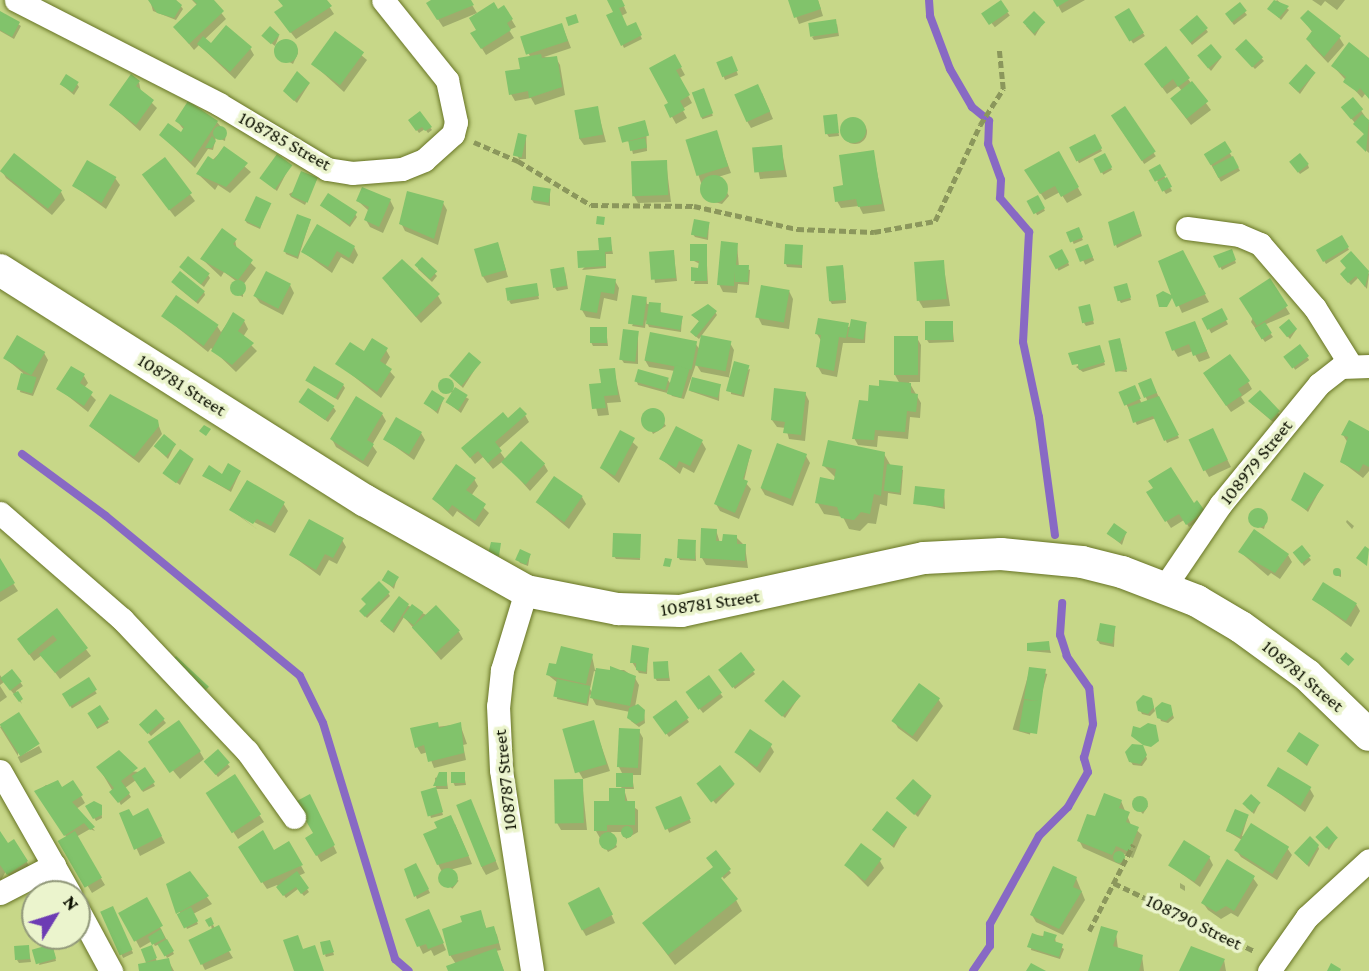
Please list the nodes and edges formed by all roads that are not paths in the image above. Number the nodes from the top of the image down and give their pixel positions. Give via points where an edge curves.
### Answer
1 (16, 0) edge
2 (383, 0) edge
3 (1187, 229) dead end
4 (0, 270) edge
5 (1360, 365) edge
6 (0, 513) edge
7 (1163, 589) junction
8 (526, 591) junction
9 (1369, 735) edge
10 (0, 771) edge
11 (294, 817) dead end
12 (1369, 860) edge
13 (54, 865) junction
14 (62, 880) edge
15 (0, 893) edge
16 (91, 934) edge
17 (1271, 966) edge
18 (111, 971) edge
19 (532, 971) edge

1 - 2 street, 108785 Street via 219,104 327,169 352,173 402,169 424,160 453,134 456,105 447,80
3 - 5 street via 1239,235 1260,244
4 - 8 street, 108781 Street via 364,500
5 - 7 street, 108979 Street via 1319,384 1220,505
6 - 11 street via 122,619 247,751
7 - 8 street, 108781 Street via 1082,562 1001,554 924,558 681,611 618,608
7 - 9 street, 108781 Street via 1197,601 1241,627 1307,675
8 - 19 street, 108787 Street via 505,656 498,706 501,770
10 - 13 street
12 - 17 street via 1307,917
13 - 14 street
13 - 15 street
16 - 18 street

